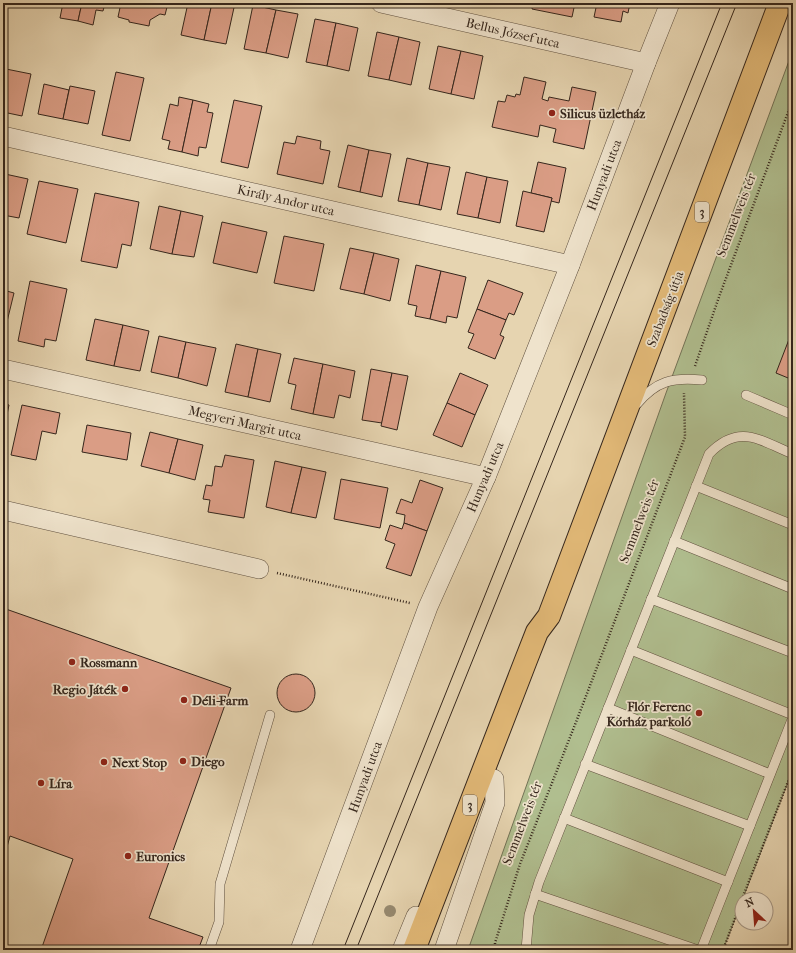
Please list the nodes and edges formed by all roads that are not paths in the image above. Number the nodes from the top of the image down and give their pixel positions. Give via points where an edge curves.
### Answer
1 (381, 3) edge
2 (670, 3) edge
3 (780, 3) edge
4 (646, 63) junction
5 (3, 136) edge
6 (570, 265) junction
7 (3, 369) edge
8 (702, 380) dead end
9 (746, 395) dead end
10 (793, 415) edge
11 (623, 420) junction
12 (793, 454) edge
13 (486, 477) junction
14 (696, 486) junction
15 (3, 510) edge
16 (793, 524) edge
17 (674, 541) junction
18 (258, 569) road end
19 (793, 589) edge
20 (651, 599) junction
21 (549, 616) junction
22 (630, 650) junction
23 (793, 653) edge
24 (526, 660) junction
25 (608, 708) junction
26 (270, 715) dead end
27 (793, 716) edge
28 (585, 764) junction
29 (770, 774) junction
30 (494, 779) junction
31 (564, 818) junction
32 (750, 826) junction
33 (728, 882) junction
34 (535, 894) junction
35 (209, 950) edge
36 (300, 950) edge
37 (402, 950) edge
38 (414, 950) edge
39 (428, 950) edge
40 (444, 950) edge
41 (526, 950) edge
42 (700, 950) edge

1 - 4 street, Bellus József utca
2 - 4 street, Hunyadi utca
3 - 11 main road, Szabadság útja / 3
4 - 6 street, Hunyadi utca
5 - 6 street, Király Andor utca
6 - 13 street, Hunyadi utca
7 - 13 street, Megyeri Margit utca
8 - 11 lane via 671,380 657,385 646,393
9 - 10 lane
11 - 21 main road, Szabadság útja / 3
12 - 14 lane via 749,436 729,439 709,454
13 - 36 street, Hunyadi utca via 428,607
14 - 16 lane
14 - 17 lane
15 - 18 street
17 - 19 lane
17 - 20 lane
20 - 22 lane
20 - 23 lane
21 - 24 main road, 3 via 537,632
21 - 30 main road, 3 via 550,636
22 - 25 lane
22 - 27 lane
24 - 37 street via 511,677
24 - 38 main road, 3
25 - 28 lane
25 - 29 lane
26 - 35 lane via 220,884 219,922
27 - 29 lane
28 - 31 lane
28 - 32 lane
29 - 32 lane
30 - 39 main road, 3
30 - 40 street via 495,803
31 - 33 lane
31 - 34 lane
32 - 33 lane
33 - 42 lane
34 - 41 lane via 529,915
34 - 42 lane

